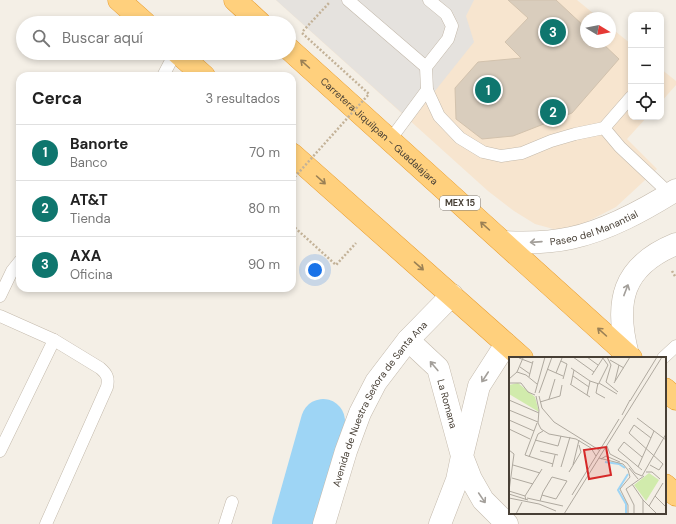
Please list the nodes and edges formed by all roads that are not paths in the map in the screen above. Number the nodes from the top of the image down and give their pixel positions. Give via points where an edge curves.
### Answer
1 (119, 0) edge
2 (235, 0) edge
3 (348, 0) edge
4 (429, 0) edge
5 (137, 16) edge
6 (252, 16) edge
7 (296, 42) edge
8 (173, 60) edge
9 (185, 60) edge
10 (426, 67) junction
11 (165, 72) edge
12 (199, 72) edge
13 (427, 90) junction
14 (628, 100) edge
15 (604, 128) junction
16 (390, 140) junction
17 (296, 158) edge
18 (674, 194) edge
19 (504, 242) junction
20 (676, 244) edge
21 (16, 266) edge
22 (452, 295) junction
23 (0, 296) edge
24 (0, 316) edge
25 (54, 340) junction
26 (408, 340) junction
27 (676, 346) edge
28 (514, 351) edge
29 (629, 357) edge
30 (664, 357) edge
31 (0, 451) edge
32 (462, 456) junction
33 (666, 486) edge
34 (676, 495) edge
35 (232, 502) dead end
36 (46, 524) edge
37 (226, 524) edge
38 (324, 524) edge
39 (440, 524) edge
40 (507, 524) edge

1 - 5 highway
2 - 6 highway
3 - 10 lane
4 - 10 lane via 446,14 452,26 448,39
16 -> 7 highway, Carretera Jiquilpan - Guadalajara / MEX 15
8 - 11 lane
9 - 12 highway
10 - 13 lane
13 - 15 lane via 438,116 460,138 483,152 501,156 522,153 569,136
13 - 16 lane
14 - 15 lane
15 - 18 lane via 620,147
19 -> 16 highway, Carretera Jiquilpan - Guadalajara / MEX 15
17 -> 22 highway
18 -> 19 street, Paseo del Manantial via 604,228 571,238 535,243
29 -> 19 highway, Carretera Jiquilpan - Guadalajara / MEX 15
29 -> 20 street via 623,336 621,307 625,291 632,276 641,266 660,251
21 - 23 lane
22 - 26 street, Avenida de Nuestra Señora de Santa Ana
22 - 28 highway
24 - 25 lane
25 - 31 lane
25 - 36 lane via 100,368 108,380 108,387
32 -> 26 street, La Romana via 438,368
26 - 38 street, Avenida de Nuestra Señora de Santa Ana via 376,382 360,413
27 - 30 lane
28 -> 32 street, La Romana via 479,386
32 - 39 street, La Romana via 457,480
32 -> 40 street, La Romana via 483,500
33 - 34 highway
35 - 37 lane

